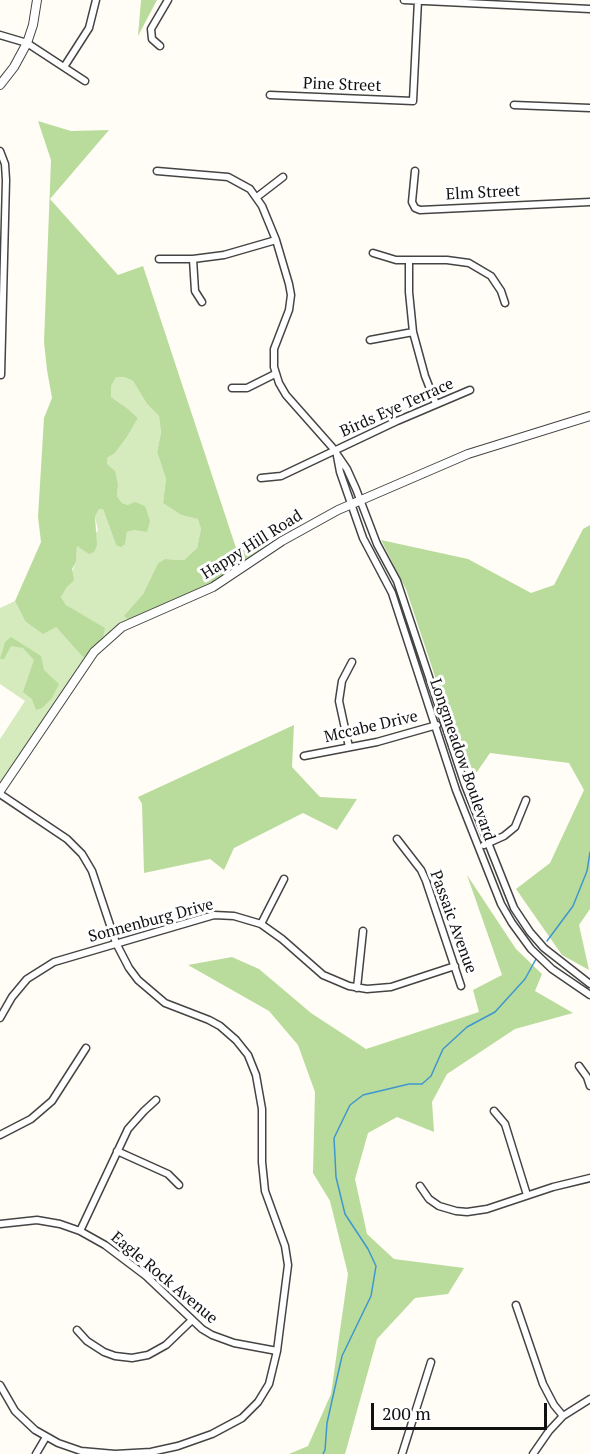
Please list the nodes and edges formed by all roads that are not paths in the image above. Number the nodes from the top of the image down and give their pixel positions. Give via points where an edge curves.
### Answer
1 (37, 0) edge
2 (96, 0) edge
3 (168, 0) edge
4 (404, 0) edge
5 (418, 0) edge
6 (590, 9) edge
7 (0, 35) edge
8 (27, 43) junction
9 (160, 46) dead end
10 (64, 67) junction
11 (86, 81) dead end
12 (0, 85) edge
13 (270, 95) dead end
14 (514, 105) dead end
15 (590, 108) edge
16 (0, 151) edge
17 (157, 171) dead end
18 (416, 171) dead end
19 (283, 177) dead end
20 (256, 197) junction
21 (590, 202) edge
22 (276, 240) junction
23 (373, 253) dead end
24 (159, 259) dead end
25 (193, 259) junction
26 (409, 260) junction
27 (202, 302) dead end
28 (506, 303) dead end
29 (413, 332) junction
30 (370, 339) dead end
31 (275, 374) junction
32 (1, 375) edge
33 (232, 388) dead end
34 (470, 390) dead end
35 (436, 404) junction
36 (590, 416) edge
37 (336, 453) junction
38 (261, 478) dead end
39 (361, 500) junction
40 (352, 504) junction
41 (352, 662) dead end
42 (445, 722) junction
43 (435, 725) junction
44 (349, 747) junction
45 (304, 756) dead end
46 (0, 793) edge
47 (526, 800) dead end
48 (397, 839) dead end
49 (487, 844) junction
50 (478, 848) junction
51 (284, 879) dead end
52 (261, 924) junction
53 (363, 931) dead end
54 (116, 943) junction
55 (455, 966) junction
56 (590, 984) edge
57 (462, 986) dead end
58 (357, 988) junction
59 (590, 995) edge
60 (0, 1018) edge
61 (86, 1048) dead end
62 (579, 1066) dead end
63 (590, 1086) edge
64 (156, 1100) dead end
65 (494, 1111) dead end
66 (0, 1135) edge
67 (117, 1151) junction
68 (590, 1178) edge
69 (179, 1185) dead end
70 (420, 1186) dead end
71 (527, 1195) junction
72 (0, 1224) edge
73 (80, 1231) junction
74 (516, 1305) dead end
75 (192, 1320) junction
76 (77, 1330) dead end
77 (277, 1351) junction
78 (430, 1362) dead end
79 (0, 1385) edge
80 (590, 1399) edge
81 (563, 1416) junction
82 (46, 1437) junction
83 (152, 1453) edge
84 (36, 1454) edge
85 (402, 1454) edge
86 (533, 1454) edge

1 - 8 street
2 - 10 street via 89,28
3 - 9 street via 151,29 152,39
4 - 5 street
5 - 6 street
5 - 13 street, Pine Street via 413,101
7 - 8 street
8 - 10 street
8 - 12 street
10 - 11 street
14 - 15 street
16 - 32 street via 6,180
17 - 20 street via 228,177
18 - 21 street, Elm Street via 412,202 420,210
19 - 20 street
20 - 22 street
22 - 25 street via 224,255
22 - 31 street via 291,295 274,350
23 - 26 street
24 - 25 street
25 - 27 street via 195,291
26 - 28 street via 469,263 487,272
26 - 29 street
29 - 30 street
29 - 35 street
31 - 33 street via 246,388
31 - 37 street, Longmeadow Boulevard via 286,395
34 - 35 street, Birds Eye Terrace
35 - 37 street, Birds Eye Terrace
36 - 39 street, Happy Hill Road via 468,454
37 - 38 street, Birds Eye Terrace via 281,476
37 - 39 street, Longmeadow Boulevard
37 - 40 street, Longmeadow Boulevard
39 - 40 street, Happy Hill Road
39 - 42 street, Longmeadow Boulevard via 403,596
40 - 43 street, Longmeadow Boulevard via 363,538 392,593
40 - 46 street, Happy Hill Road via 282,541 213,588 128,623 112,634 94,652
41 - 44 street via 342,681 339,701
42 - 43 street, Mccabe Drive
42 - 49 street, Longmeadow Boulevard
43 - 44 street, Mccabe Drive
43 - 50 street, Longmeadow Boulevard
44 - 45 street, Mccabe Drive
46 - 54 street via 67,839 82,854 92,871
47 - 49 street via 515,827
48 - 55 street, Passaic Avenue via 421,870
49 - 50 street
49 - 56 street, Longmeadow Boulevard via 514,908 530,932 555,958
50 - 59 street, Longmeadow Boulevard via 501,904 524,941 552,969
51 - 52 street
52 - 54 street, Sonnenburg Drive via 214,915
52 - 58 street, Sonnenburg Drive via 323,975
53 - 58 street
54 - 60 street, Sonnenburg Drive via 54,962 36,972 19,987
54 - 77 street via 129,968 148,990 174,1008 220,1026 236,1040 253,1065 262,1109 265,1191 287,1254 288,1276
55 - 57 street, Passaic Avenue
55 - 58 street, Sonnenburg Drive via 391,987
61 - 66 street via 52,1101 31,1119
62 - 63 street
64 - 67 street via 135,1120
65 - 71 street via 504,1124
67 - 69 street via 168,1174
67 - 73 street
68 - 71 street
70 - 71 street via 433,1203 456,1212 487,1209
72 - 73 street, Eagle Rock Avenue via 38,1220
73 - 75 street, Eagle Rock Avenue via 146,1276
74 - 81 street via 547,1395
75 - 76 street via 166,1345 132,1358 104,1352
75 - 77 street, Eagle Rock Avenue via 221,1340
77 - 83 street via 264,1393 242,1418 194,1441
78 - 85 street
79 - 82 street via 15,1411
80 - 81 street
81 - 86 street
82 - 83 street via 89,1452
82 - 84 street

